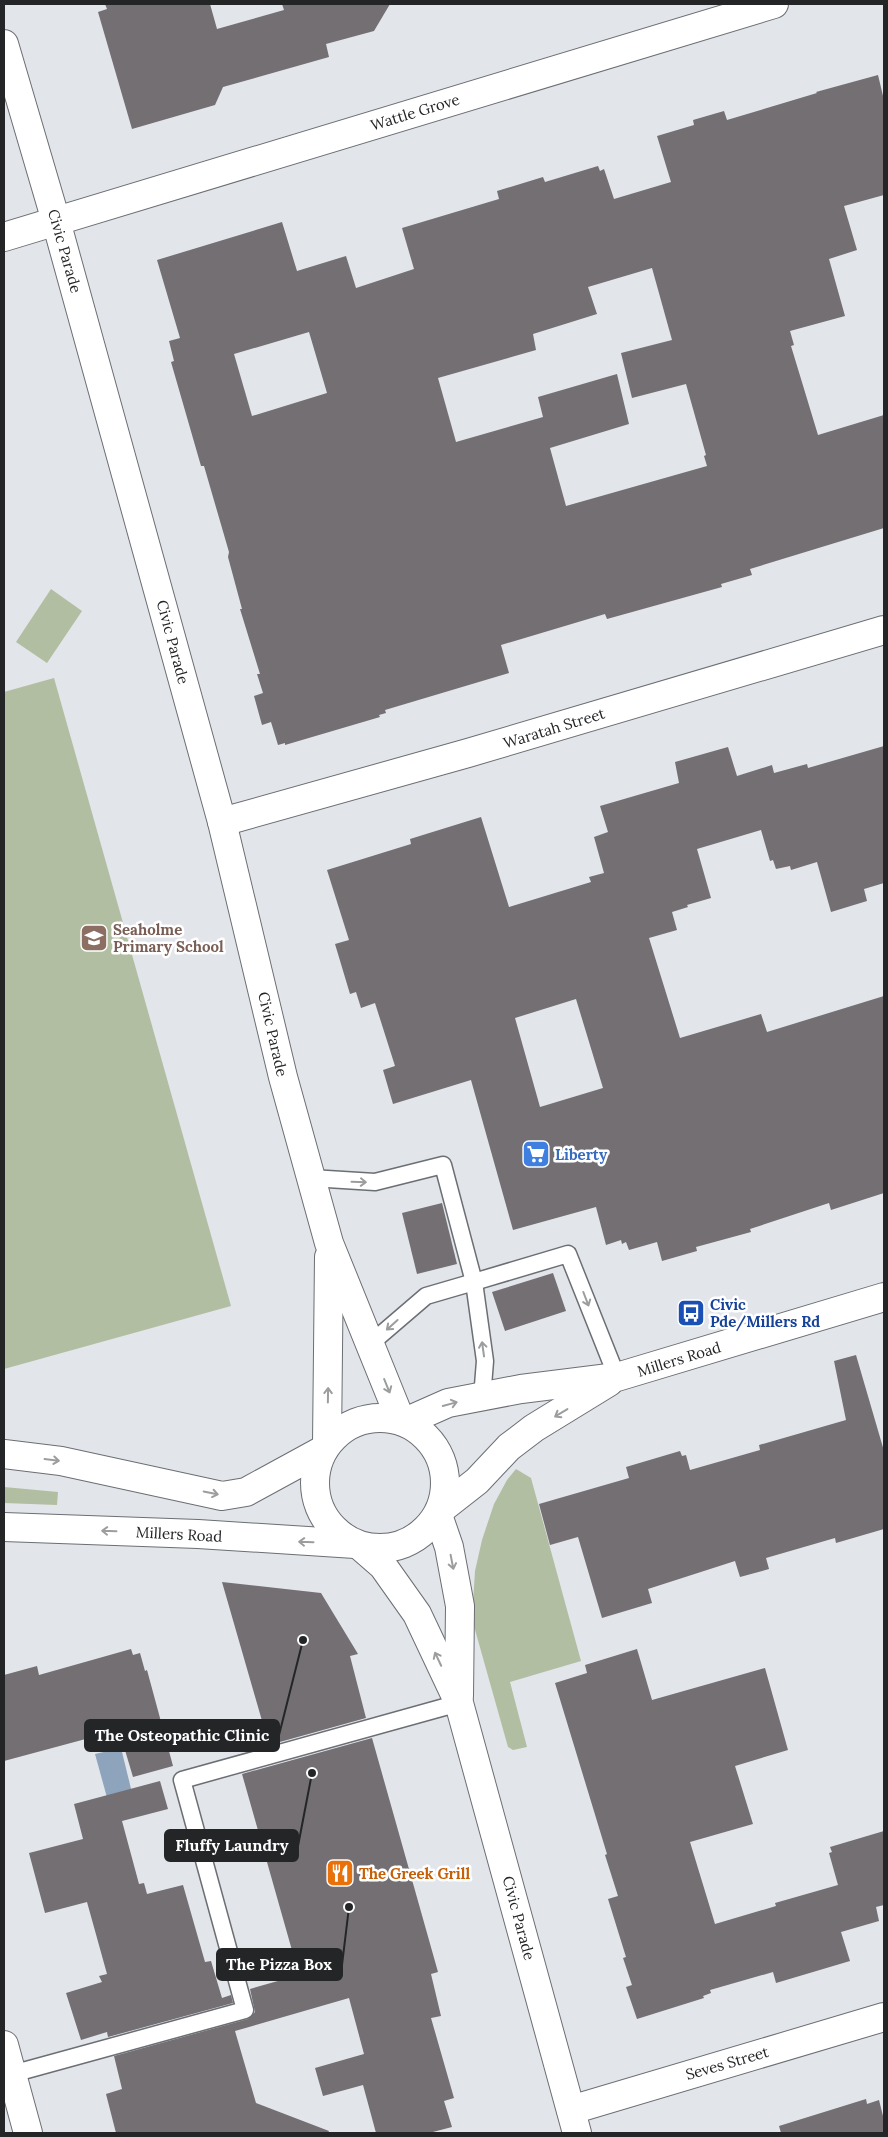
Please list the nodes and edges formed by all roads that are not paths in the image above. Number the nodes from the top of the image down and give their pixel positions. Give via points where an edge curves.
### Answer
1 (774, 4) edge
2 (4, 44) edge
3 (56, 221) junction
4 (4, 237) edge
5 (884, 630) edge
6 (222, 822) junction
7 (311, 1178) junction
8 (329, 1243) junction
9 (474, 1282) junction
10 (884, 1297) edge
11 (370, 1344) junction
12 (616, 1377) junction
13 (482, 1398) junction
14 (403, 1421) junction
15 (325, 1447) junction
16 (4, 1454) edge
17 (439, 1513) junction
18 (4, 1527) edge
19 (357, 1545) junction
20 (459, 1703) junction
21 (884, 2017) edge
22 (4, 2045) edge
23 (12, 2074) junction
24 (574, 2122) edge
25 (28, 2133) edge

1 - 3 street, Wattle Grove
2 - 3 street, Civic Parade
3 - 4 street, Wattle Grove
3 - 6 street, Civic Parade
5 - 6 street, Waratah Street via 468,754
6 - 7 street, Civic Parade via 283,1077
7 - 8 street, Civic Parade
7 -> 9 lane via 375,1182 443,1165
8 - 11 street, Civic Parade
15 -> 8 street, Civic Parade
9 -> 11 lane via 426,1296
9 -> 12 lane via 568,1254
13 -> 9 lane via 485,1360
10 - 12 street, Millers Road
11 -> 14 street, Civic Parade
12 - 13 street, Millers Road via 521,1389
12 -> 17 street, Millers Road via 509,1447 477,1481
14 -> 13 street, Millers Road via 448,1403
14 - 15 street via 380,1417 360,1420 341,1430
14 - 17 street via 423,1433 437,1450 444,1469 446,1490
16 -> 15 street via 61,1461 222,1496 246,1492
15 - 19 street via 316,1467 318,1504 338,1534
17 - 19 street via 426,1530 395,1548
17 -> 20 street, Civic Parade via 460,1606
19 -> 18 street, Millers Road via 198,1534
20 -> 19 street, Civic Parade via 414,1608 383,1566
20 - 23 lane via 182,1780 245,2010
20 - 24 street, Civic Parade
21 - 24 street, Seves Street
22 - 23 street
23 - 25 street

